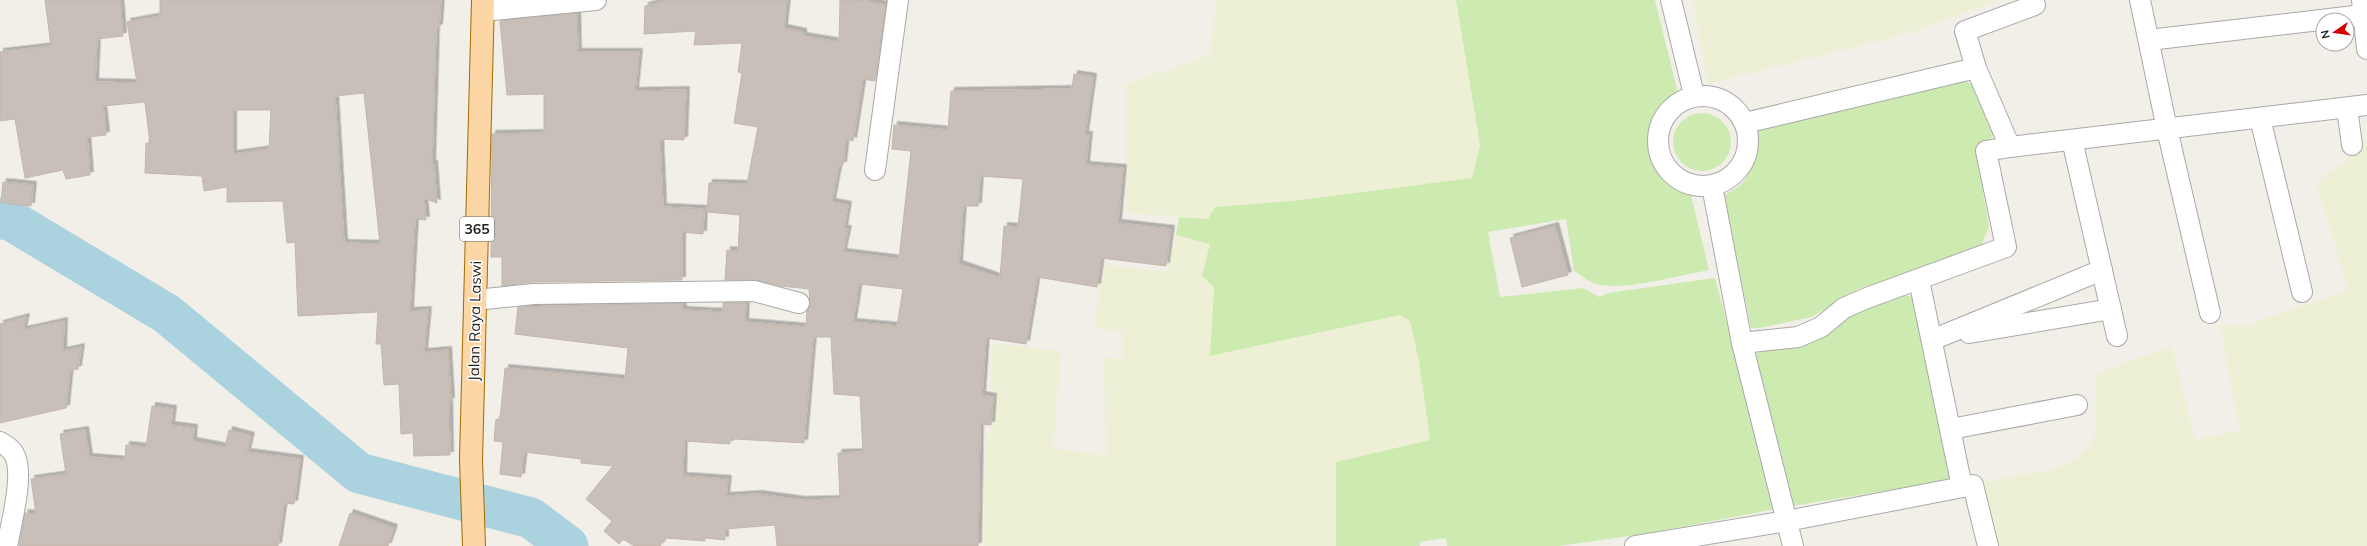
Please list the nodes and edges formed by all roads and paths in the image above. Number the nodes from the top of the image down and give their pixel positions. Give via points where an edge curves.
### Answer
1 (596, 0) edge
2 (898, 0) edge
3 (1671, 0) edge
4 (2140, 0) edge
5 (2035, 5) dead end
6 (483, 6) edge
7 (2363, 8) edge
8 (2149, 40) junction
9 (2367, 49) edge
10 (1976, 68) junction
11 (1694, 96) junction
12 (2367, 105) edge
13 (2347, 108) junction
14 (2260, 118) junction
15 (1745, 123) junction
16 (2167, 129) junction
17 (2072, 140) junction
18 (2352, 145) dead end
19 (2010, 147) junction
20 (875, 170) dead end
21 (1712, 186) junction
22 (2102, 270) junction
23 (1919, 280) junction
24 (2302, 292) dead end
25 (475, 300) junction
26 (799, 303) dead end
27 (2111, 308) junction
28 (2210, 313) dead end
29 (2117, 336) dead end
30 (1932, 340) junction
31 (1742, 343) junction
32 (2077, 406) dead end
33 (1951, 430) junction
34 (0, 442) edge
35 (1962, 487) junction
36 (1787, 521) junction
37 (1699, 541) edge
38 (7, 546) edge
39 (474, 546) edge
40 (1635, 546) edge
41 (1793, 546) edge
42 (1988, 546) edge

1 - 6 street
2 - 20 street
3 - 11 street
4 - 8 street
5 - 10 street via 1965,31
6 - 25 main road, Jalan Raya Laswi / 365
7 - 8 street
7 - 9 street
8 - 16 street
10 - 15 street
10 - 19 street
11 - 15 street via 1709,95 1724,100 1737,110
11 - 21 street via 1677,102 1665,115 1658,132 1658,150 1665,166 1678,179 1694,186
12 - 13 street
13 - 14 street
13 - 18 street
14 - 16 street
14 - 24 street
15 - 21 street via 1748,143 1743,162 1730,177
16 - 17 street
16 - 28 street
17 - 19 street
17 - 22 street
19 - 23 street via 1986,151 2006,247
21 - 31 street
22 - 27 street
22 - 30 street
23 - 30 street
23 - 31 street via 1844,308 1821,327 1798,337
25 - 26 street via 534,294 754,291
25 - 39 main road, Jalan Raya Laswi / 365 via 472,459
27 - 29 street
27 - 30 street
30 - 33 street
31 - 36 street
32 - 33 street
33 - 35 street
34 - 38 street via 8,446 14,454 17,465 16,491
35 - 36 street
35 - 42 street via 1973,484
36 - 37 street
36 - 41 street
37 - 40 street

